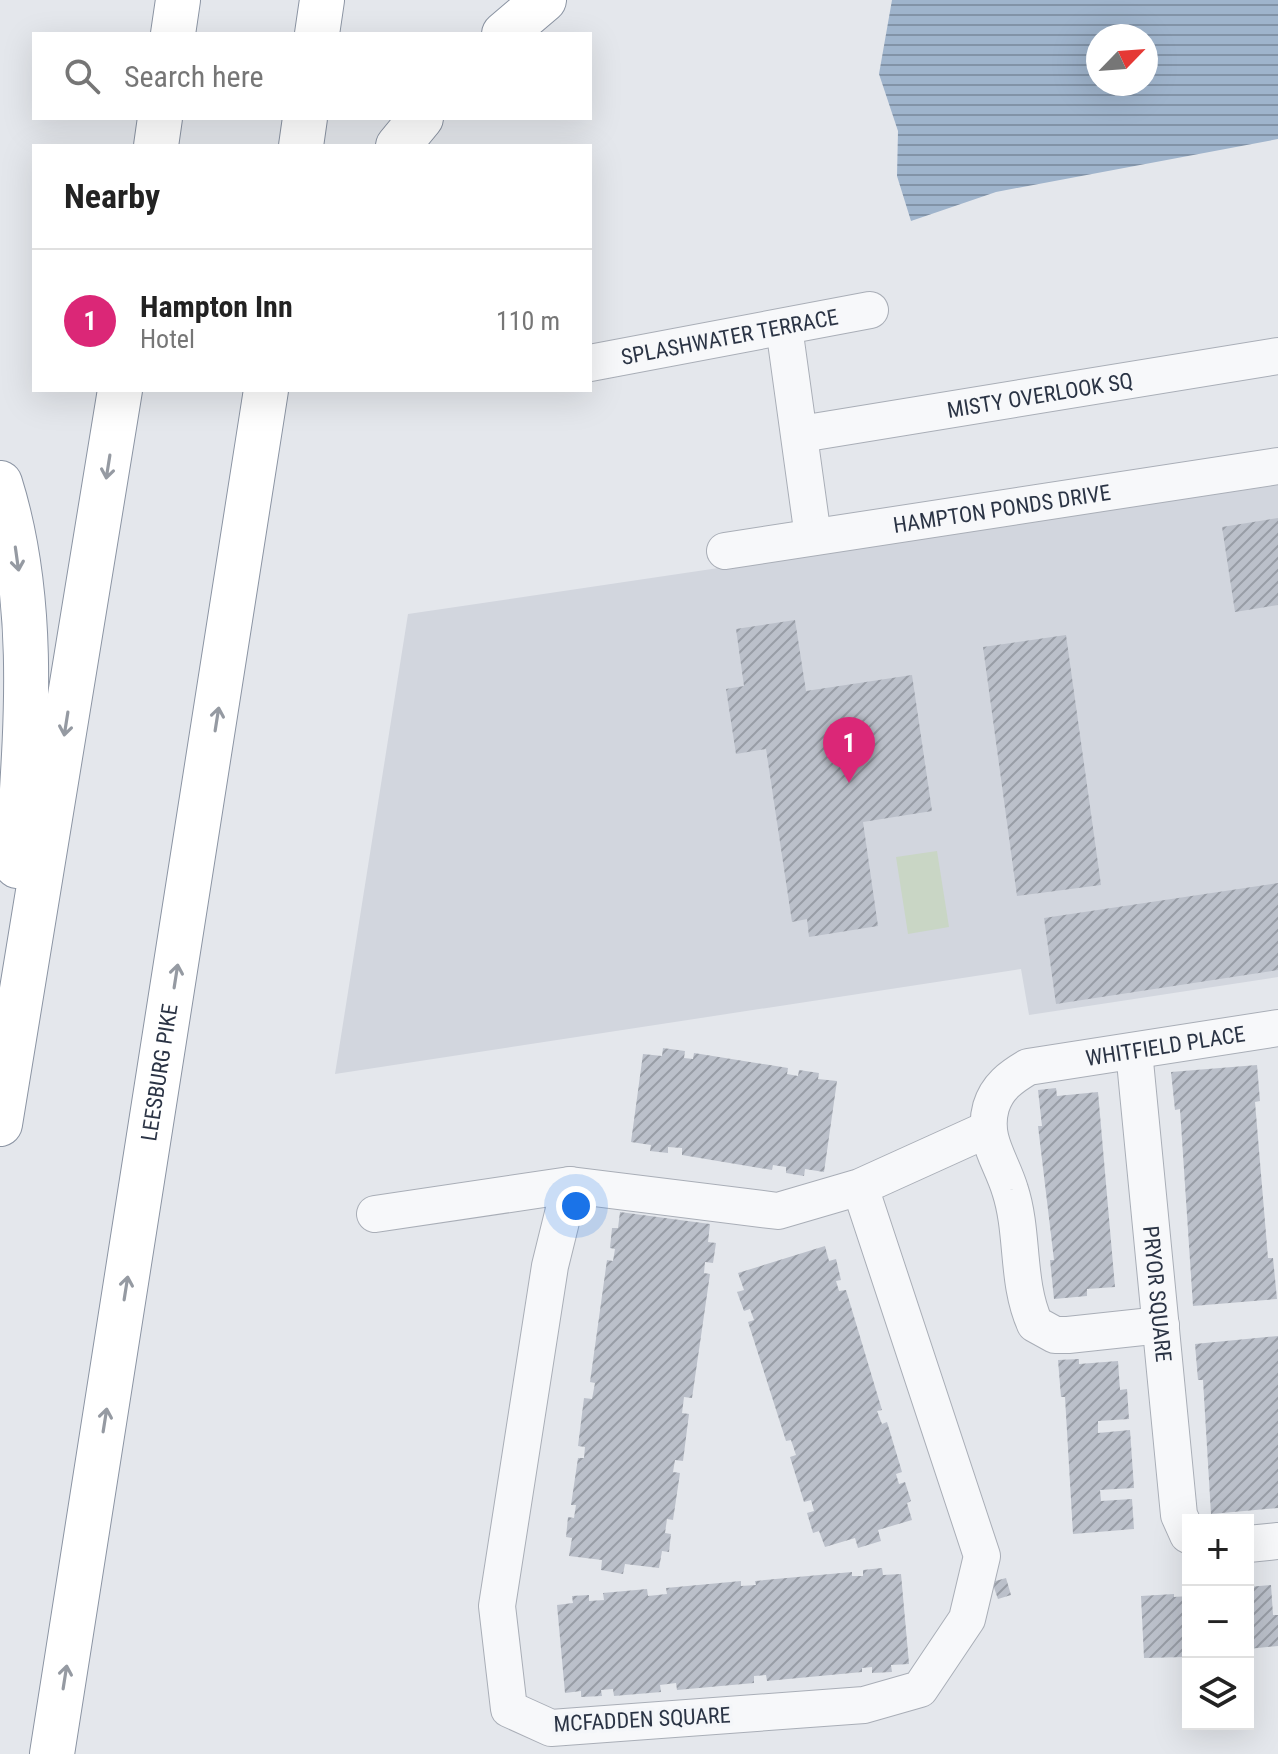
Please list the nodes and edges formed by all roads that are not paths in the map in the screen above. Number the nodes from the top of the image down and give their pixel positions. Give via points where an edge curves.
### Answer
1 (178, 0) edge
2 (322, 0) edge
3 (544, 0) edge
4 (173, 32) edge
5 (317, 32) edge
6 (506, 32) edge
7 (160, 120) edge
8 (305, 120) edge
9 (419, 120) edge
10 (156, 144) edge
11 (301, 144) edge
12 (400, 144) edge
13 (870, 310) dead end
14 (784, 327) junction
15 (1278, 356) edge
16 (592, 363) edge
17 (120, 392) edge
18 (268, 392) edge
19 (801, 434) junction
20 (1278, 466) edge
21 (0, 483) edge
22 (813, 537) junction
23 (725, 551) dead end
24 (1278, 1028) edge
25 (1134, 1051) junction
26 (2, 1112) edge
27 (988, 1129) junction
28 (570, 1185) junction
29 (860, 1187) junction
30 (375, 1214) dead end
31 (1161, 1325) junction
32 (1182, 1522) edge
33 (1278, 1541) edge
34 (1254, 1543) edge
35 (52, 1754) edge

1 - 4 highway
2 - 5 highway
3 - 6 highway
7 - 10 highway
8 - 11 highway
9 - 12 highway
13 - 14 street, SPLASHWATER TERRACE
14 - 16 street, SPLASHWATER TERRACE
14 - 19 street
15 - 19 street, MISTY OVERLOOK SQ
17 -> 26 highway
35 -> 18 highway, LEESBURG PIKE
19 - 22 street
20 - 22 street, HAMPTON PONDS DRIVE
21 -> 26 highway via 17,552 26,691
22 - 23 street, HAMPTON PONDS DRIVE
24 - 25 street, WHITFIELD PLACE
25 - 27 street, WHITFIELD PLACE via 1028,1067 998,1092
25 - 31 street, PRYOR SQUARE
27 - 29 street
27 - 31 street via 1010,1188 1035,1324 1055,1335
28 - 29 street via 778,1211
28 - 29 street, MCFADDEN SQUARE via 550,1266 497,1606 509,1709 551,1728 864,1705 920,1689 967,1619 982,1556
28 - 30 street
31 - 32 street, PRYOR SQUARE
33 - 34 street

